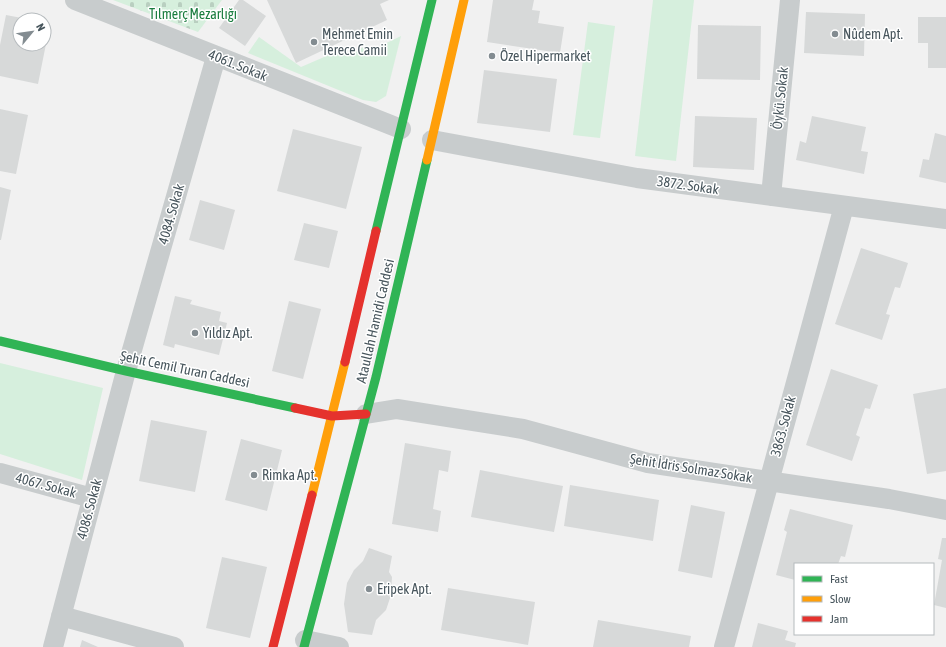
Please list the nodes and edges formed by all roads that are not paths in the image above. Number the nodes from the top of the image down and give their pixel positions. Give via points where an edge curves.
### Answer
1 (75, 0) edge
2 (432, 0) edge
3 (464, 0) edge
4 (790, 0) edge
5 (216, 57) junction
6 (401, 129) junction
7 (432, 140) junction
8 (770, 196) junction
9 (844, 206) junction
10 (946, 219) edge
11 (0, 341) edge
12 (126, 371) junction
13 (366, 414) junction
14 (332, 416) junction
15 (0, 473) edge
16 (768, 481) junction
17 (92, 498) junction
18 (946, 510) edge
19 (61, 616) junction
20 (305, 644) edge
21 (53, 647) edge
22 (174, 647) edge
23 (273, 647) edge
24 (340, 647) edge
25 (724, 647) edge

1 - 5 street, 4061. Sokak
2 - 6 street, Ataullah Hamidi Caddesi
3 - 7 street, Ataullah Hamidi Caddesi
4 - 8 street, Öykü. Sokak
5 - 6 street, 4061. Sokak
5 - 12 street, 4084. Sokak
6 - 14 street, Ataullah Hamidi Caddesi
7 - 8 street, 3872. Sokak via 637,178
7 - 13 street, Ataullah Hamidi Caddesi
8 - 9 street, 3872. Sokak
9 - 10 street, 3872. Sokak
9 - 16 street, 3863. Sokak
11 - 12 street, Şehit Cemil Turan Caddesi
12 - 14 street, Şehit Cemil Turan Caddesi
12 - 17 street, 4086. Sokak
13 - 14 street, Şehit Cemil Turan Caddesi
13 - 16 street, Şehit İdris Solmaz Sokak via 397,410 515,428 648,463
13 - 20 street, Ataullah Hamidi Caddesi
14 - 23 street, Ataullah Hamidi Caddesi
15 - 17 street, 4067. Sokak
16 - 18 street, Şehit İdris Solmaz Sokak
16 - 25 street, 3863. Sokak
17 - 19 street, 4086. Sokak
19 - 21 street, 4086. Sokak
19 - 22 street
20 - 24 street

